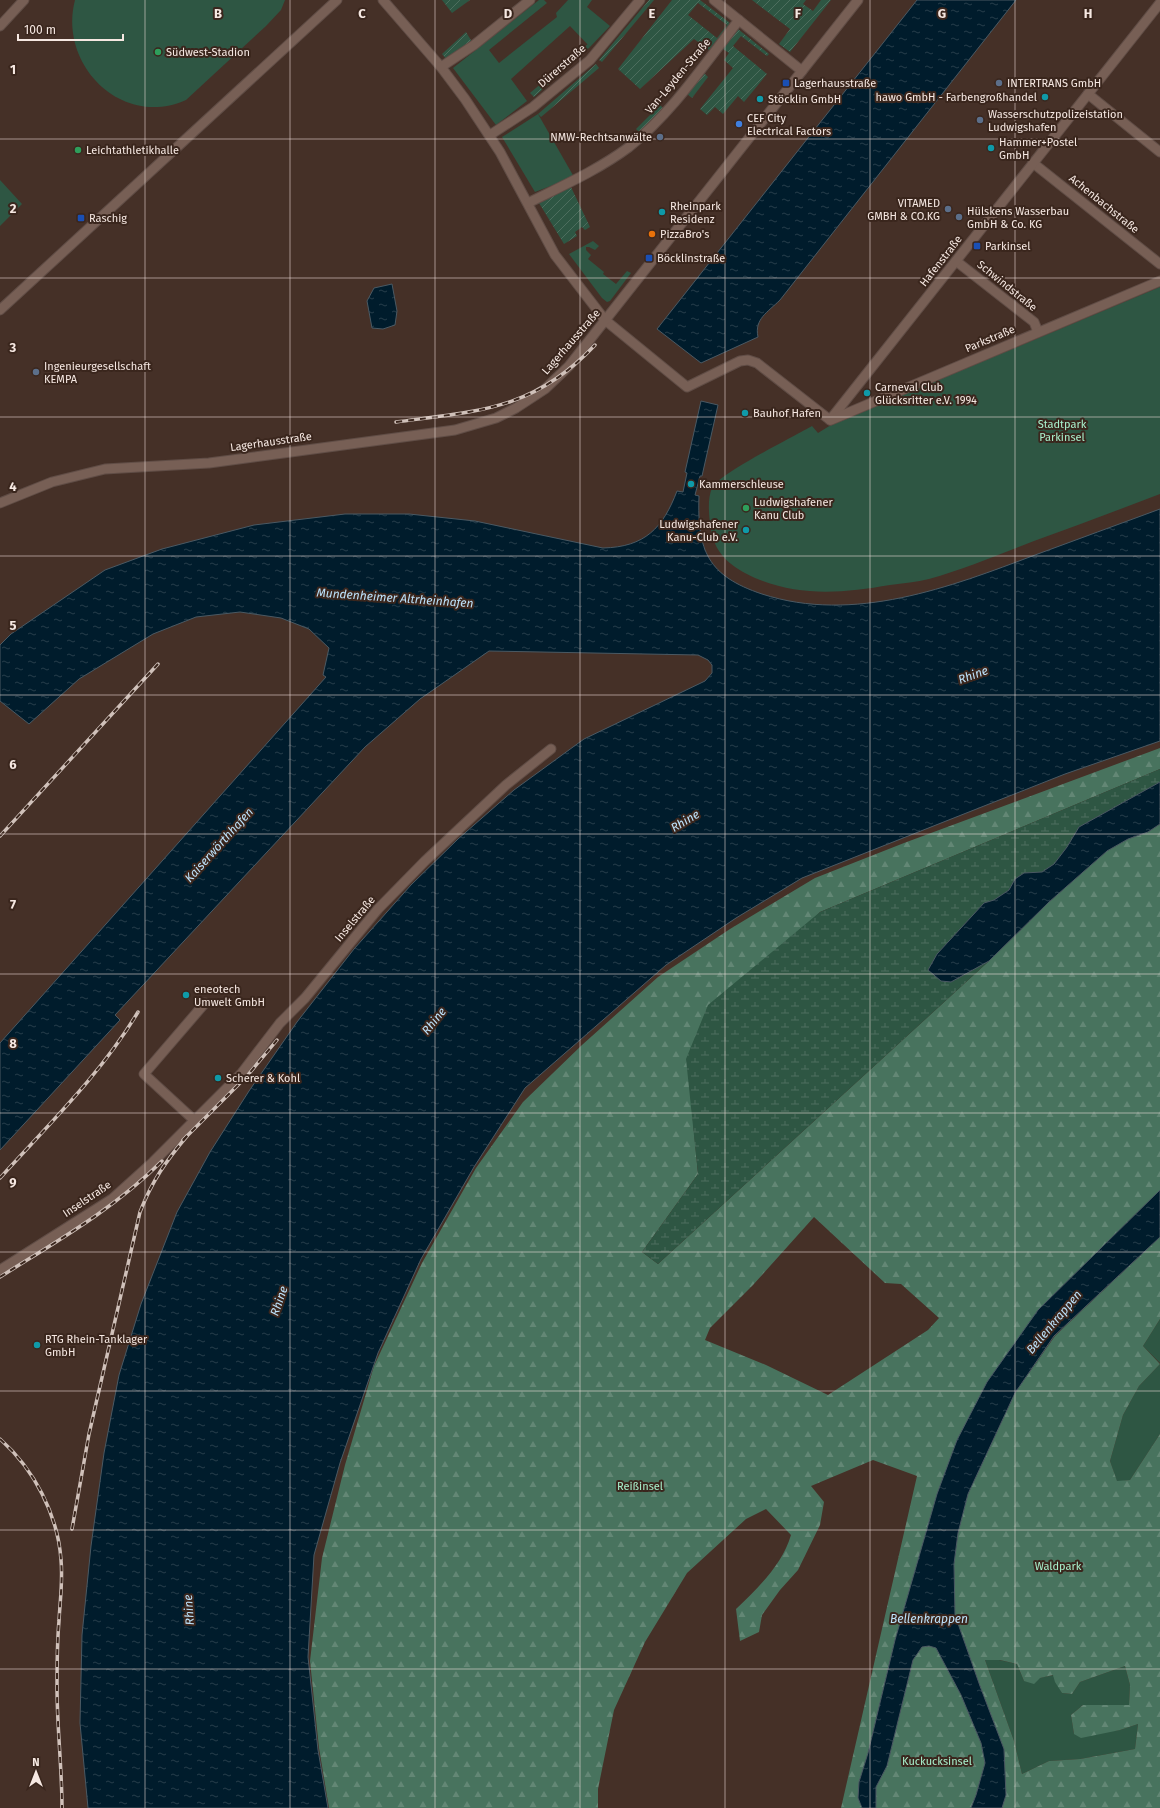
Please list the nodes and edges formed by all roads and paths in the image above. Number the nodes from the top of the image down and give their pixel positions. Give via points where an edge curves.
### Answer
1 (24, 0) edge
2 (338, 0) edge
3 (383, 0) edge
4 (530, 0) edge
5 (714, 0) edge
6 (638, 1) edge
7 (854, 2) edge
8 (1160, 3) edge
9 (739, 20) junction
10 (0, 26) edge
11 (442, 67) junction
12 (802, 71) junction
13 (1088, 94) junction
14 (490, 135) junction
15 (1160, 152) edge
16 (1033, 163) junction
17 (528, 204) junction
18 (956, 261) junction
19 (1160, 264) edge
20 (1160, 281) edge
21 (0, 310) edge
22 (605, 320) junction
23 (1038, 332) junction
24 (830, 420) junction
25 (0, 503) edge
26 (551, 750) dead end
27 (205, 1003) dead end
28 (194, 1120) junction
29 (0, 1270) edge

1 - 10 street
2 - 21 street
3 - 11 street
4 - 11 street
5 - 9 street
6 - 14 street, Dürerstraße via 590,60 533,107
7 - 12 street, Lagerhausstraße
8 - 13 street, Hafenstraße
9 - 12 street
9 - 17 street, Van-Leyden-Straße via 666,112 630,146 602,166
11 - 14 street
12 - 22 street, Lagerhausstraße
13 - 15 street
13 - 16 street, Hafenstraße
14 - 17 street
16 - 18 street, Hafenstraße
16 - 19 street, Achenbachstraße
17 - 22 street via 555,255
18 - 23 street, Schwindstraße via 1034,322
18 - 24 street, Hafenstraße
20 - 23 street, Parkstraße
22 - 24 street via 687,387 740,360 748,360 757,363
22 - 25 street, Lagerhausstraße via 555,380 534,397 496,418 455,430 209,463 105,469 52,482
23 - 24 street, Parkstraße
26 - 28 street, Inselstraße via 506,785 383,904 280,1024 241,1074
27 - 28 street via 144,1074
28 - 29 street, Inselstraße via 112,1199

